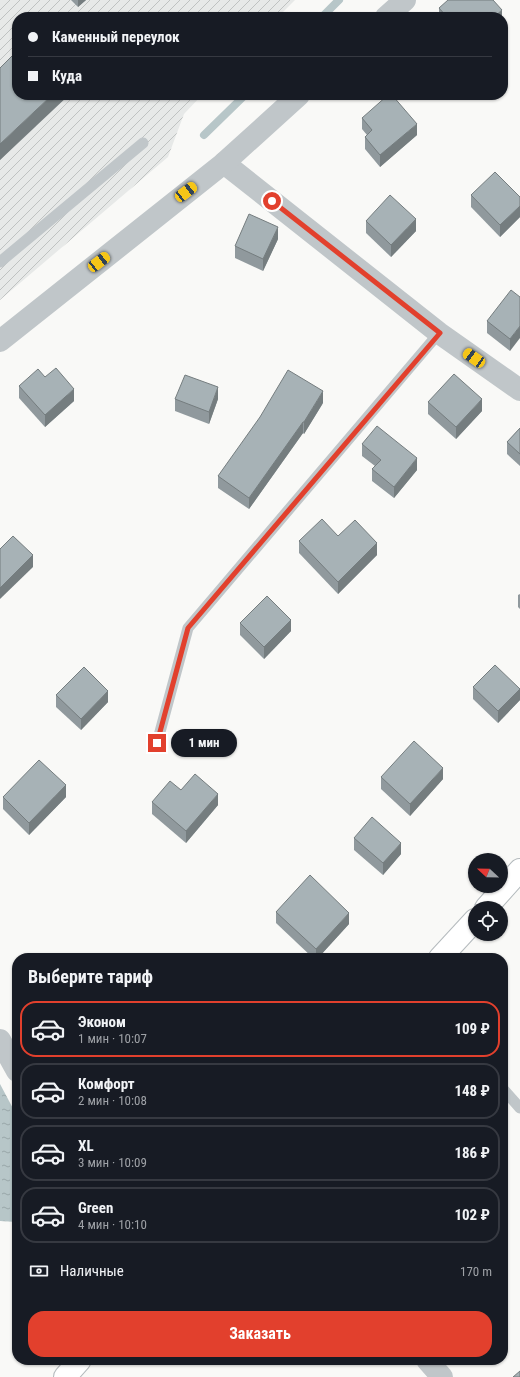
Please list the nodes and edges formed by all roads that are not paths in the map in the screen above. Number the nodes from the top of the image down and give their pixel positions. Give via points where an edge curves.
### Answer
1 (405, 0) edge
2 (392, 12) edge
3 (293, 100) edge
4 (143, 143) dead end
5 (224, 163) junction
6 (0, 262) edge
7 (440, 333) junction
8 (0, 341) edge
9 (520, 390) edge
10 (157, 743) dead end
11 (520, 870) edge
12 (492, 901) edge
13 (468, 928) edge
14 (445, 953) edge
15 (0, 1040) edge
16 (12, 1062) edge
17 (508, 1095) edge
18 (520, 1108) edge
19 (76, 1365) edge
20 (432, 1365) edge
21 (65, 1377) edge
22 (442, 1377) edge

1 - 2 street
3 - 5 street
4 - 6 lane
5 - 7 street
5 - 8 street
7 - 9 street
7 - 10 lane via 188,628
11 - 12 main road
13 - 14 main road
15 - 16 street
17 - 18 lane
19 - 21 main road
20 - 22 street

